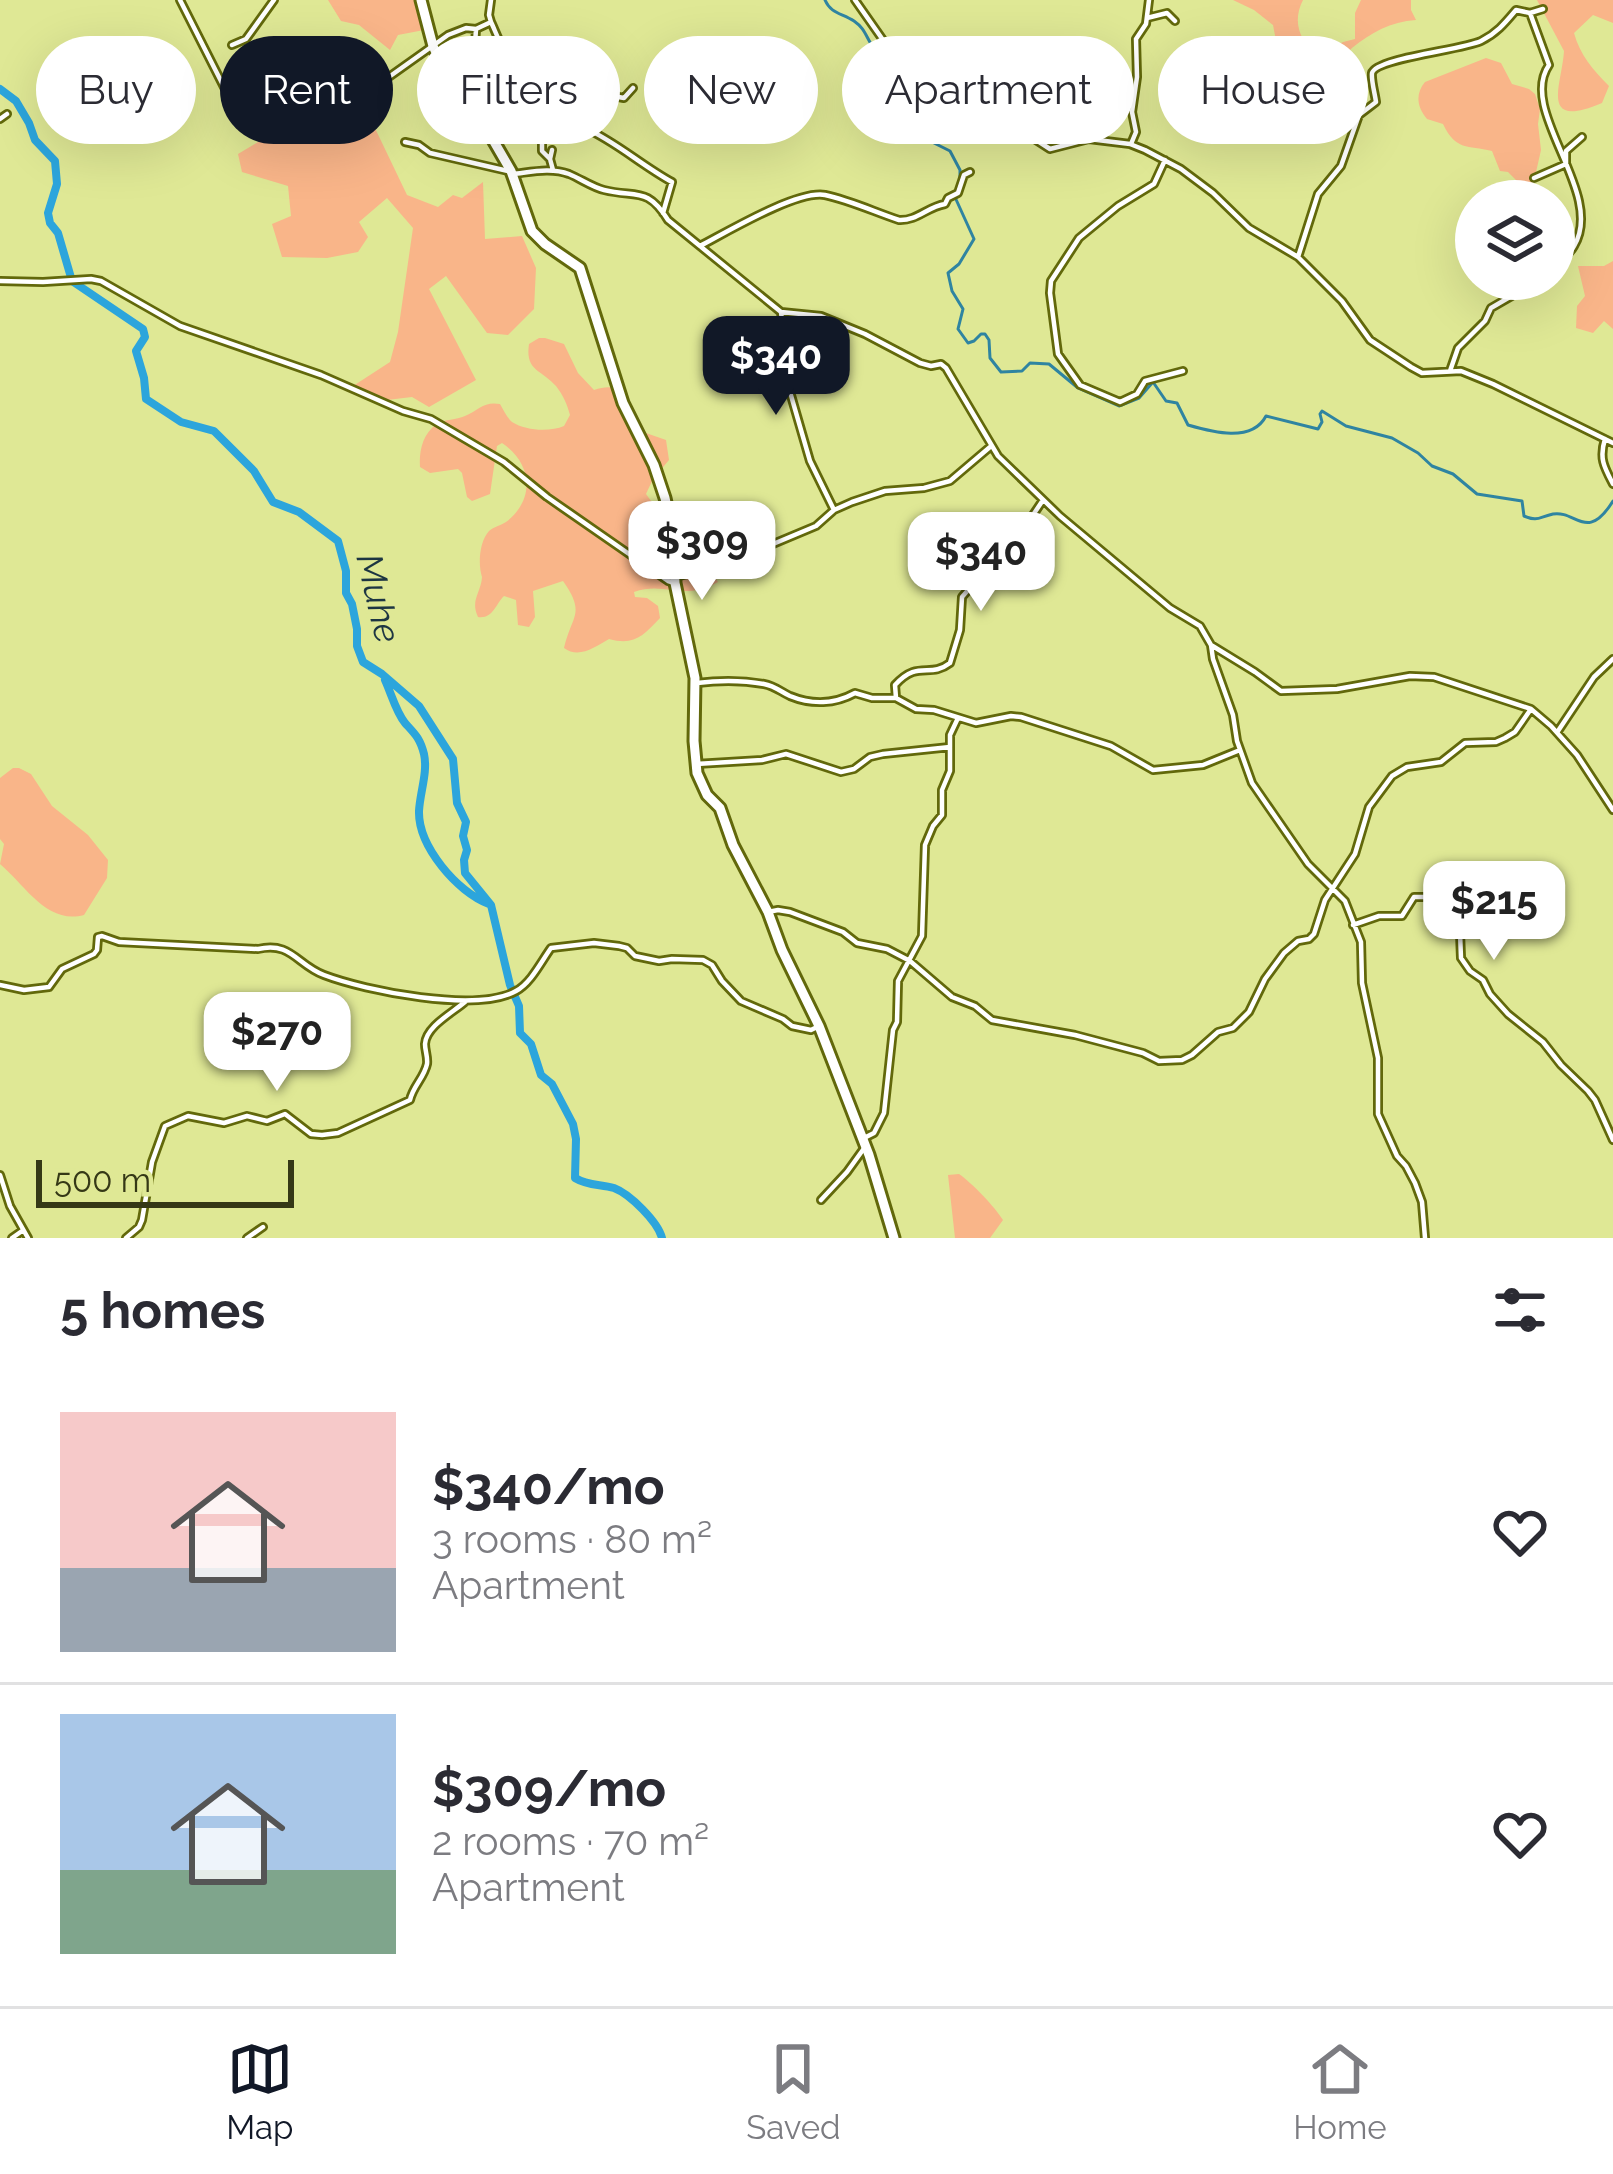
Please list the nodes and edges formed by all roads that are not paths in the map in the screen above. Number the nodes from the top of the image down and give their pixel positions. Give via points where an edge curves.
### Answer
1 (179, 0) edge
2 (274, 0) edge
3 (421, 0) edge
4 (491, 0) edge
5 (855, 0) edge
6 (1149, 0) edge
7 (1543, 9) dead end
8 (1530, 13) junction
9 (1147, 18) junction
10 (1175, 21) dead end
11 (491, 22) junction
12 (476, 29) junction
13 (248, 36) edge
14 (430, 36) edge
15 (447, 36) edge
16 (476, 36) edge
17 (417, 57) edge
18 (633, 88) dead end
19 (1582, 137) dead end
20 (405, 142) dead end
21 (495, 144) edge
22 (542, 144) edge
23 (614, 144) edge
24 (1130, 145) junction
25 (552, 150) dead end
26 (550, 159) junction
27 (1165, 160) junction
28 (1566, 164) junction
29 (553, 170) junction
30 (970, 172) dead end
31 (512, 173) junction
32 (1534, 178) dead end
33 (1572, 180) edge
34 (1575, 187) edge
35 (664, 212) junction
36 (1575, 243) edge
37 (700, 246) junction
38 (1298, 257) junction
39 (0, 280) edge
40 (1504, 300) edge
41 (782, 312) junction
42 (1183, 370) dead end
43 (1450, 371) junction
44 (1605, 439) junction
45 (1613, 442) edge
46 (990, 447) junction
47 (1613, 484) edge
48 (1044, 499) junction
49 (835, 510) junction
50 (675, 580) junction
51 (1211, 645) junction
52 (1613, 659) edge
53 (695, 683) junction
54 (896, 698) junction
55 (1531, 709) junction
56 (958, 718) junction
57 (1557, 733) junction
58 (950, 747) junction
59 (1240, 750) junction
60 (696, 764) junction
61 (1613, 810) edge
62 (1334, 889) junction
63 (768, 912) junction
64 (1353, 925) junction
65 (910, 962) junction
66 (0, 986) edge
67 (466, 1001) junction
68 (819, 1026) junction
69 (1613, 1140) edge
70 (864, 1143) junction
71 (0, 1174) edge
72 (821, 1200) dead end
73 (263, 1227) dead end
74 (22, 1231) junction
75 (11, 1238) edge
76 (28, 1238) edge
77 (126, 1238) edge
78 (247, 1238) edge
79 (894, 1238) edge
80 (1425, 1238) edge

1 - 17 street via 225,89 337,112
2 - 13 street
3 - 14 main road
4 - 11 street
5 - 24 street via 919,83 1005,110 1050,149 1089,139
6 - 9 street
7 - 8 street
8 - 28 street via 1549,65 1541,79 1547,116
8 - 38 street via 1516,10 1473,44 1375,68 1376,102 1359,115 1341,166 1318,194
9 - 10 street via 1167,13
9 - 24 street via 1136,39
11 - 12 street
11 - 18 street via 512,56 586,56 602,94 624,98
12 - 15 street
12 - 16 street
19 - 28 street via 1566,151
20 - 31 street
21 - 31 main road
22 - 26 street
23 - 35 street via 672,182
24 - 27 street
25 - 26 street
26 - 29 street
27 - 38 street
27 - 42 street via 1154,184 1077,240 1050,293 1058,354 1084,388 1120,402 1144,381
28 - 32 street
28 - 33 street
29 - 31 street
29 - 35 street via 601,190 645,194
30 - 37 street via 945,204 911,220 810,195
31 - 50 main road via 532,231 580,268 623,403 665,498
34 - 36 street via 1582,221
35 - 37 street
37 - 41 street
38 - 43 street via 1370,340 1422,373
39 - 50 street via 101,281 195,333 431,419
40 - 43 street via 1458,347
41 - 46 street via 821,316 920,363 940,364
41 - 49 street via 786,378 810,461
43 - 44 street
44 - 45 street
44 - 47 street via 1600,453
46 - 48 street
46 - 49 street via 950,482 885,491
48 - 51 street via 1200,626
48 - 54 street via 962,597 950,663 900,679
49 - 50 street via 816,526
50 - 53 main road
51 - 55 street via 1281,691 1435,677
51 - 59 street
52 - 57 street
53 - 54 street via 740,680 814,703 855,693
53 - 60 main road
54 - 56 street
55 - 57 street
55 - 62 street via 1496,742 1465,743 1441,762 1392,776 1372,800
56 - 58 street
56 - 59 street via 1021,717 1160,771
57 - 61 street
58 - 60 street via 883,754 841,772 786,754
58 - 65 street via 941,815 925,845 924,924
59 - 62 street via 1269,812
60 - 63 main road
62 - 64 street
62 - 65 street via 1314,934 1284,953 1249,1012 1182,1060 992,1020
63 - 65 street via 790,912
63 - 68 main road
64 - 69 street via 1402,916 1414,897 1446,897 1459,908 1470,971 1588,1091
64 - 80 street via 1375,1032 1378,1114 1415,1183
65 - 70 street via 898,982 884,1113
66 - 67 street via 49,987 62,969 94,954 102,936 284,948 318,974
67 - 68 street via 524,986 551,948 594,943 659,962 703,960 741,1001 792,1026
67 - 77 street via 430,1032 427,1066 410,1100 364,1123 322,1135 285,1114 224,1123 196,1115 165,1126 142,1220
68 - 70 main road
70 - 72 street
70 - 79 main road
71 - 74 street
73 - 78 street
74 - 75 street
74 - 76 street

